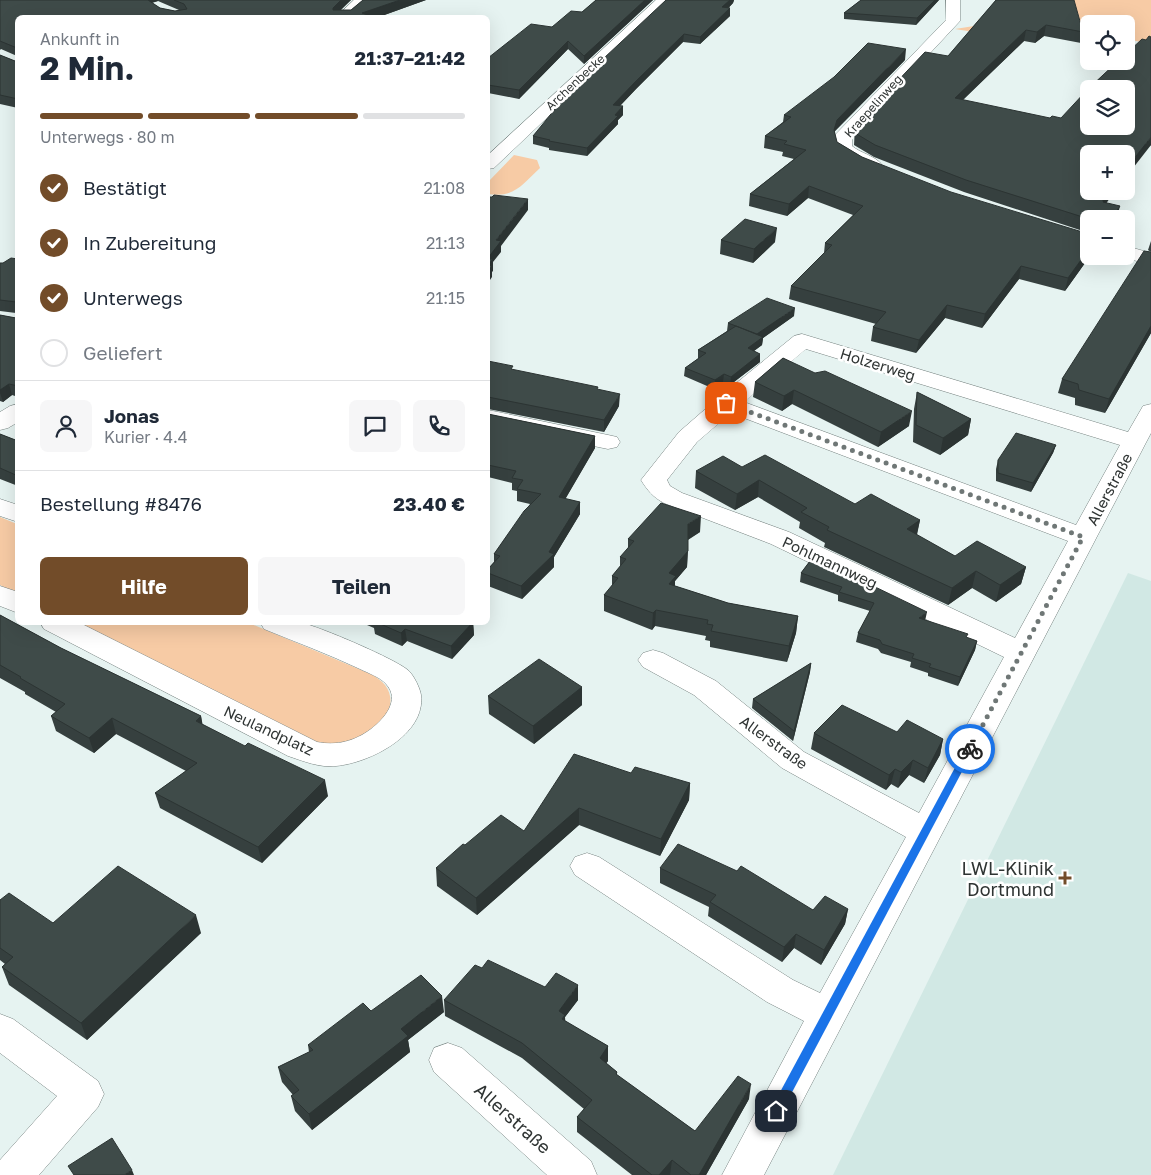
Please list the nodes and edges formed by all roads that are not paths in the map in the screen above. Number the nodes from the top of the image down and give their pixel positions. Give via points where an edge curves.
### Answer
1 (363, 0) edge
2 (664, 0) edge
3 (953, 0) edge
4 (346, 15) edge
5 (494, 150) edge
6 (885, 170) edge
7 (1135, 255) edge
8 (1151, 259) edge
9 (726, 403) junction
10 (1151, 411) edge
11 (15, 413) edge
12 (490, 417) edge
13 (0, 423) edge
14 (608, 442) dead end
15 (1134, 442) junction
16 (662, 468) joint
17 (0, 507) edge
18 (15, 513) edge
19 (1083, 537) junction
20 (0, 595) edge
21 (15, 602) edge
22 (60, 625) edge
23 (281, 625) edge
24 (1021, 653) junction
25 (653, 660) dead end
26 (925, 832) junction
27 (587, 866) dead end
28 (828, 1015) junction
29 (0, 1032) edge
30 (448, 1060) dead end
31 (13, 1175) edge
32 (577, 1175) edge
33 (742, 1175) edge

1 - 4 street
2 - 5 street, Archenbecke
3 - 6 street, Kraepelinweg via 953,21 843,136 843,148
7 - 8 street
9 - 15 street, Holzerweg via 802,341
9 - 16 street, Holzerweg via 688,437
9 - 19 street
10 - 15 street, Allerstraße
11 - 13 street
12 - 14 street
15 - 19 street, Allerstraße
16 - 24 street, Pohlmannweg via 654,480 673,498 780,538
17 - 18 street
19 - 24 street, Allerstraße
20 - 21 street
22 - 23 street, Neulandplatz via 299,748 317,754 337,755 361,749 385,736 399,722 406,707 405,690 399,678
24 - 26 street, Allerstraße
25 - 26 street, Allerstraße via 705,688 793,760
26 - 28 street, Allerstraße
27 - 28 street via 780,991
28 - 33 street, Allerstraße
29 - 31 street via 84,1094
30 - 32 street, Allerstraße

